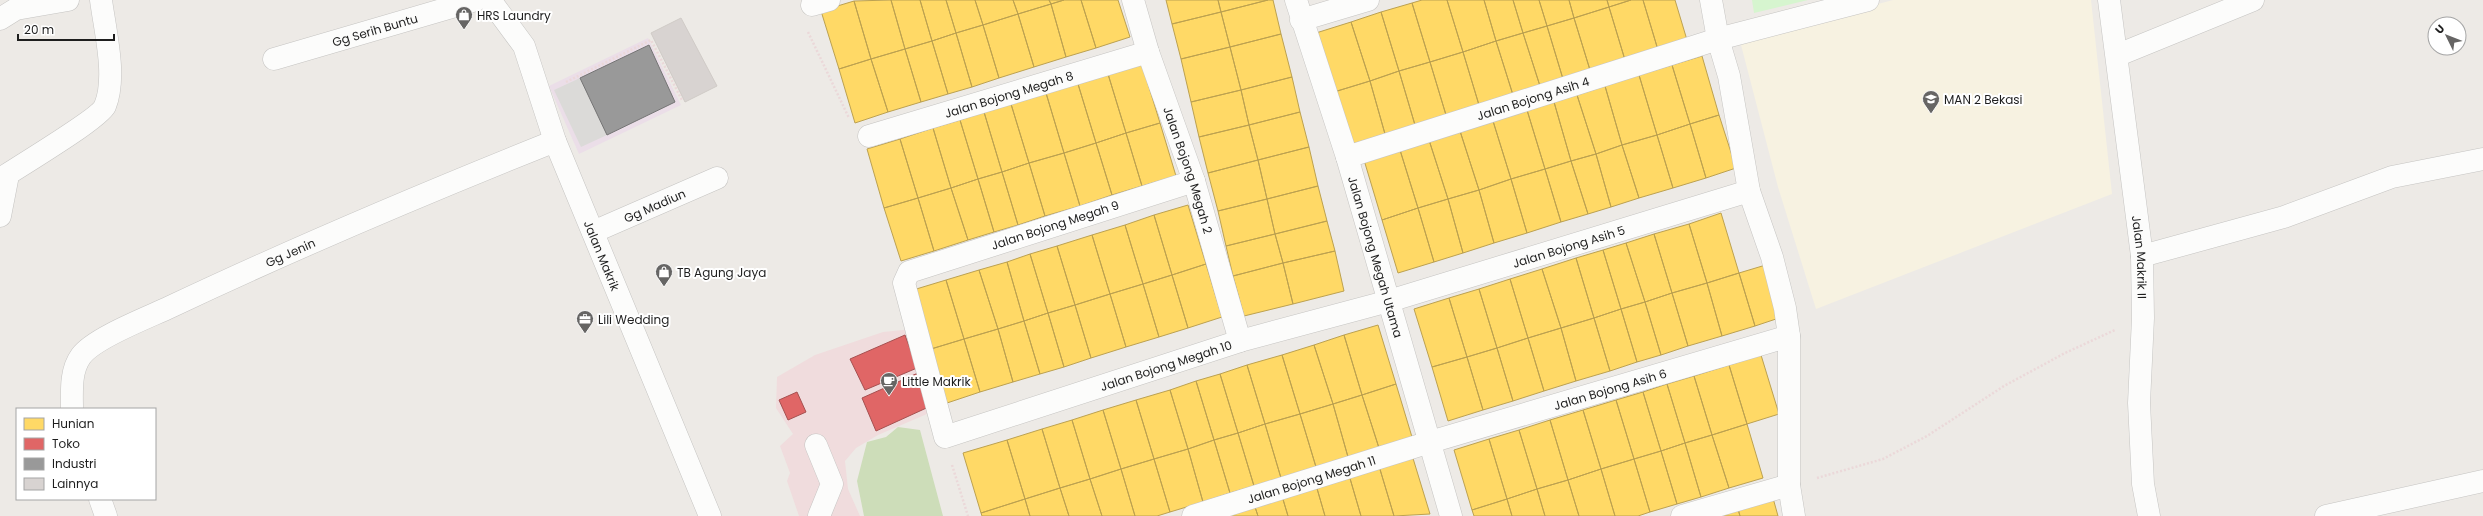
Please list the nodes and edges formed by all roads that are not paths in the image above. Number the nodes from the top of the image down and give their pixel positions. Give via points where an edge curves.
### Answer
1 (68, 0) edge
2 (101, 0) edge
3 (476, 0) edge
4 (490, 0) edge
5 (1133, 0) edge
6 (1368, 0) edge
7 (1712, 0) edge
8 (1868, 0) edge
9 (2109, 0) edge
10 (2253, 0) edge
11 (1298, 10) edge
12 (0, 19) edge
13 (1718, 39) junction
14 (1148, 52) junction
15 (2118, 55) junction
16 (274, 58) dead end
17 (869, 136) road end
18 (555, 141) junction
19 (1347, 158) junction
20 (2483, 159) edge
21 (4, 177) edge
22 (717, 178) dead end
23 (1194, 181) junction
24 (1749, 191) junction
25 (0, 216) edge
26 (593, 232) junction
27 (2142, 256) junction
28 (1389, 301) junction
29 (1789, 336) junction
30 (1240, 341) junction
31 (72, 408) edge
32 (945, 437) joint
33 (1430, 442) junction
34 (816, 445) dead end
35 (2483, 481) edge
36 (1789, 485) junction
37 (100, 500) edge
38 (106, 516) edge
39 (710, 516) edge
40 (820, 516) edge
41 (1193, 516) edge
42 (1452, 516) edge
43 (1682, 516) edge
44 (1794, 516) edge
45 (2149, 516) edge
46 (2326, 516) edge

1 - 12 street via 16,9
2 - 21 street via 110,82 104,107 90,120
3 - 16 street, Gg Serih Buntu
4 - 18 street, Jalan Makrik via 524,46
5 - 14 street, Jalan Bojong Megah 2
6 - 11 street
7 - 13 street
8 - 13 street, Jalan Bojong Asih 4
9 - 15 street, Jalan Makrik II
10 - 15 street
11 - 19 street, Jalan Bojong Megah Utama
13 - 19 street, Jalan Bojong Asih 4
13 - 24 street via 1729,76
14 - 17 street, Jalan Bojong Megah 8
14 - 23 street, Jalan Bojong Megah 2
15 - 27 street, Jalan Makrik II
18 - 26 street, Jalan Makrik
18 - 31 street, Gg Jenin via 389,207 101,340 81,356 72,380
19 - 28 street, Jalan Bojong Megah Utama
20 - 27 street via 2392,177 2284,216
21 - 25 street
22 - 26 street, Gg Madiun
23 - 30 street, Jalan Bojong Megah 2
23 - 32 street, Jalan Bojong Megah 9 via 909,272 904,283
24 - 28 street, Jalan Bojong Asih 5
24 - 29 street via 1779,282
26 - 39 street, Jalan Makrik
27 - 45 street, Jalan Makrik II via 2143,318 2139,403 2143,484
28 - 30 street, Jalan Bojong Megah 10
28 - 33 street, Jalan Bojong Megah Utama
29 - 33 street, Jalan Bojong Asih 6
29 - 36 street
30 - 32 street, Jalan Bojong Megah 10
33 - 41 street, Jalan Bojong Megah 11
33 - 42 street, Jalan Bojong Megah Utama
34 - 40 street via 832,484
35 - 46 street
36 - 43 street
36 - 44 street
37 - 38 street

